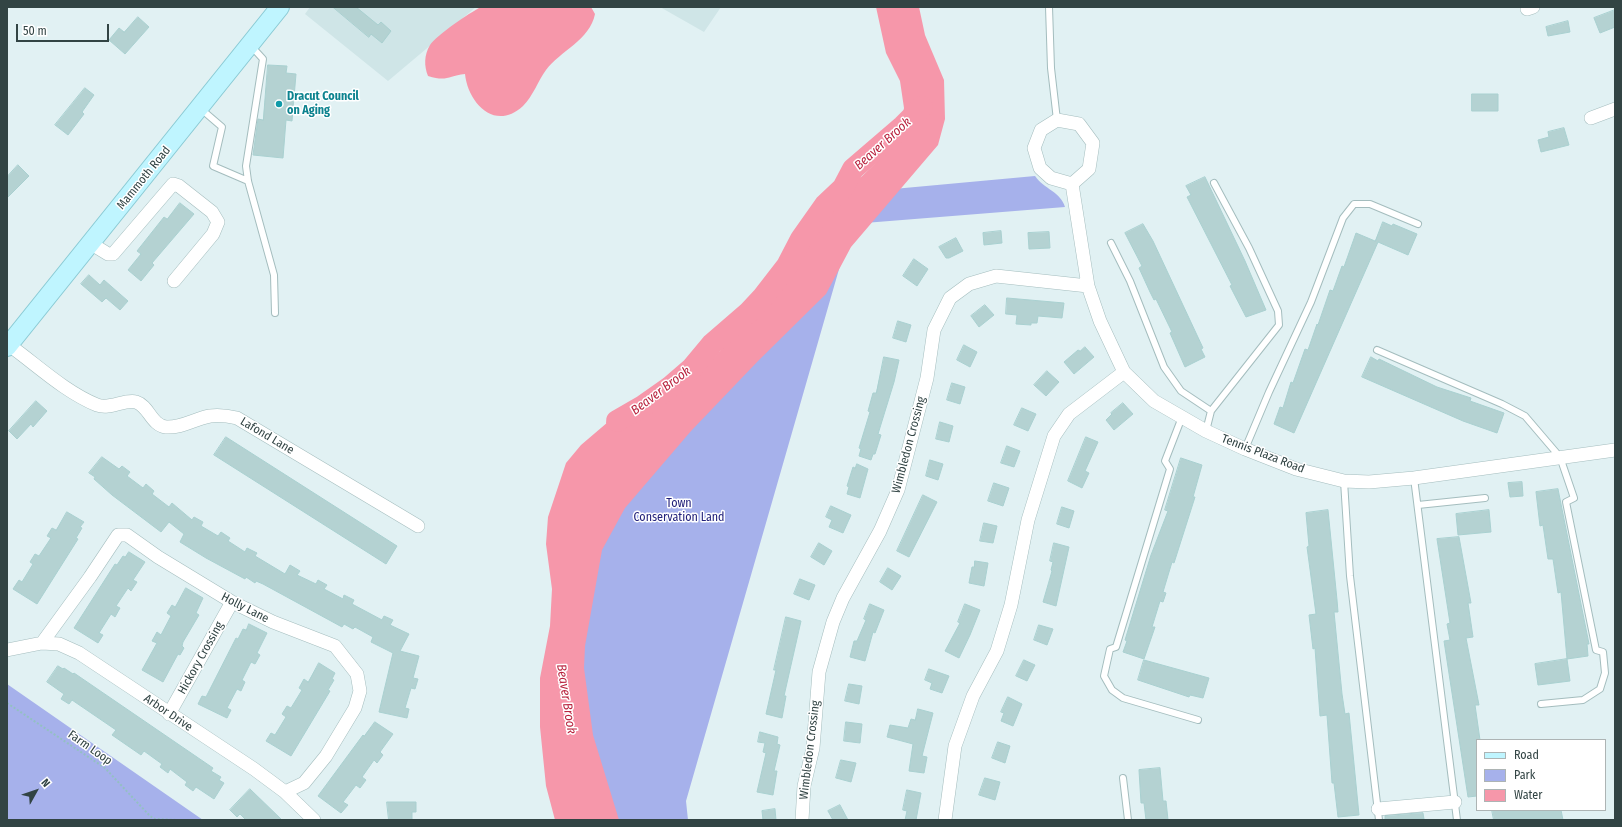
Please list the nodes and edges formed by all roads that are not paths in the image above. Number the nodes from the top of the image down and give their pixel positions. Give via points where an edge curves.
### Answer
1 (280, 7) edge
2 (1049, 7) edge
3 (250, 45) junction
4 (200, 108) junction
5 (1615, 109) edge
6 (1591, 118) dead end
7 (1057, 120) junction
8 (248, 181) junction
9 (1214, 183) dead end
10 (1072, 184) junction
11 (1418, 224) dead end
12 (90, 243) junction
13 (1111, 243) dead end
14 (174, 281) dead end
15 (1088, 286) junction
16 (275, 314) dead end
17 (8, 346) edge
18 (1377, 350) dead end
19 (1124, 372) junction
20 (1211, 411) junction
21 (1182, 417) junction
22 (1206, 431) junction
23 (1244, 449) junction
24 (1615, 450) edge
25 (1560, 458) junction
26 (1414, 478) junction
27 (1344, 481) junction
28 (1485, 498) dead end
29 (1418, 505) junction
30 (418, 526) dead end
31 (232, 602) junction
32 (42, 643) junction
33 (7, 650) edge
34 (1541, 704) dead end
35 (169, 714) junction
36 (1198, 720) dead end
37 (1123, 778) dead end
38 (285, 792) junction
39 (1455, 802) junction
40 (1378, 815) edge
41 (314, 820) edge
42 (802, 820) edge
43 (945, 820) edge
44 (1128, 820) edge
45 (1457, 820) edge

1 - 3 main road, Mammoth Road
2 - 7 lane via 1051,68
3 - 4 main road, Mammoth Road
3 - 8 lane via 263,59 246,166
4 - 8 lane via 222,127 213,166
4 - 12 main road, Mammoth Road
5 - 6 street
7 - 10 street via 1079,124 1093,142 1089,169
7 - 10 street via 1041,130 1034,148 1040,168 1051,178
8 - 16 lane via 274,275
9 - 20 lane via 1259,269 1278,311 1279,325
10 - 15 street, Tennis Plaza Road
11 - 23 lane via 1370,204 1354,204 1343,218 1311,302
12 - 14 street via 108,254 113,254 173,184 179,186 212,212 218,222 213,234
12 - 17 main road, Mammoth Road
13 - 20 lane via 1130,281 1164,368 1181,391
15 - 19 street, Tennis Plaza Road via 1100,321
15 - 42 street, Wimbledon Crossing via 996,276 969,284 950,298 934,330 927,378 898,490 833,622 818,672 812,748 804,786
17 - 30 street, Lafond Lane via 68,388 98,405 136,402 145,407 149,416 163,427 176,427 209,416 237,418
18 - 25 lane via 1525,416
19 - 21 street, Tennis Plaza Road via 1154,401
19 - 43 street via 1069,414 1054,436 1028,520 1011,605 997,651 973,696 955,746
20 - 22 lane
21 - 22 street, Tennis Plaza Road
21 - 36 lane via 1165,461 1170,469 1116,647 1110,648 1104,676 1112,690 1123,698
22 - 23 street, Tennis Plaza Road
23 - 27 street, Tennis Plaza Road via 1296,469
24 - 25 street, Tennis Plaza Road
25 - 26 street, Tennis Plaza Road
25 - 34 lane via 1574,498 1566,502 1596,650 1603,652 1605,673 1600,689 1583,700
26 - 27 street, Tennis Plaza Road via 1369,482
26 - 29 lane
27 - 40 lane via 1350,576
28 - 29 lane
29 - 39 lane
31 - 32 street, Holly Lane via 127,535 118,535
31 - 35 street, Hickory Crossing
31 - 38 street, Holly Lane via 273,622 335,646 357,674 360,691 355,708 326,756 304,783
32 - 33 street, Arbor Drive
32 - 35 street, Arbor Drive via 59,644 79,653
35 - 38 street, Arbor Drive
37 - 44 lane
38 - 41 street, Arbor Drive
39 - 40 street
39 - 45 lane

